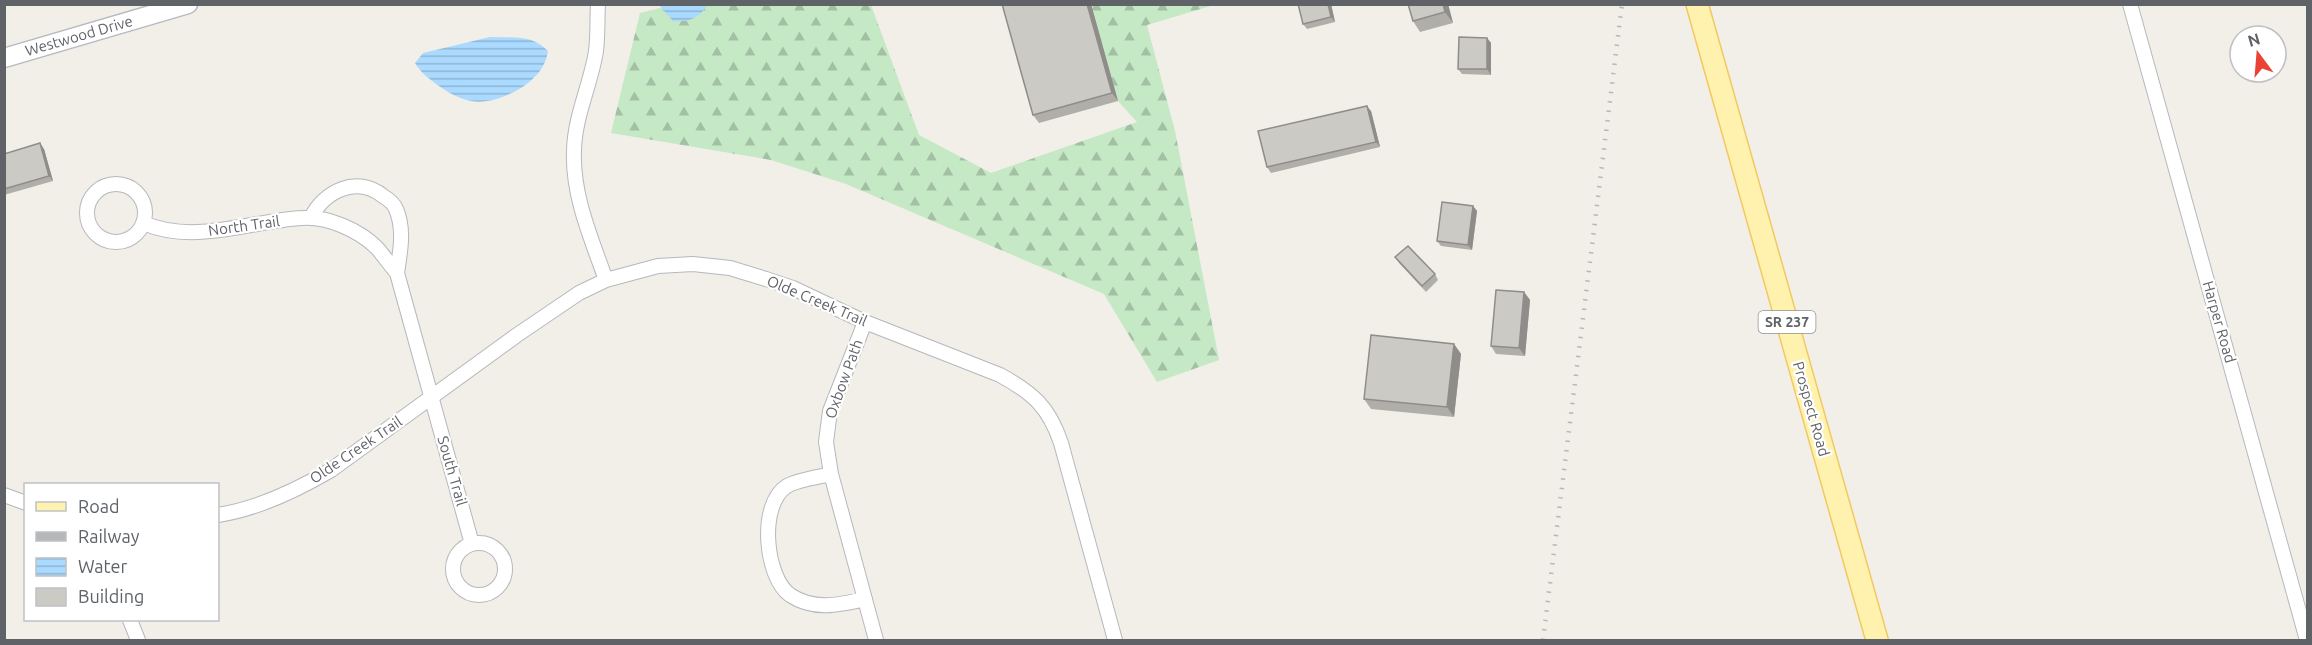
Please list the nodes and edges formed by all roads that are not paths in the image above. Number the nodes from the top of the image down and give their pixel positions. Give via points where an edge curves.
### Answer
1 (188, 4) edge
2 (598, 4) edge
3 (1697, 4) edge
4 (2130, 4) edge
5 (4, 58) edge
6 (311, 218) junction
7 (143, 223) junction
8 (397, 273) junction
9 (606, 280) junction
10 (865, 322) junction
11 (431, 398) junction
12 (831, 474) junction
13 (4, 495) edge
14 (24, 502) edge
15 (219, 515) edge
16 (472, 544) dead end
17 (865, 599) junction
18 (130, 621) edge
19 (138, 640) edge
20 (876, 640) edge
21 (1115, 640) edge
22 (1877, 640) edge
23 (2307, 640) edge

1 - 5 street, Westwood Drive
2 - 9 street via 596,50 574,151 577,186
3 - 22 main road, Prospect Road / SR 237
4 - 23 street, Harper Road
6 - 7 street, North Trail via 206,232 160,230
6 - 8 street, North Trail via 344,226 375,247
6 - 8 street, North Trail via 328,196 340,189 367,187 381,194 395,207 402,229
7 - 7 street via 145,214 139,195 123,185 104,187 90,200 91,227 105,239 123,241
8 - 11 street, North Trail
9 - 10 street, Olde Creek Trail via 658,266 730,268 793,288
9 - 11 street, Olde Creek Trail via 570,299
10 - 12 street, Oxbow Path via 830,411 826,442
10 - 21 street, Olde Creek Trail via 1000,375 1038,400 1055,424
11 - 15 street, Olde Creek Trail via 316,479 247,508
11 - 16 street, South Trail
12 - 17 street, Oxbow Path
12 - 17 street via 787,486 775,498 769,514 770,556 780,584 800,600 835,606
13 - 14 street
17 - 20 street, Oxbow Path
18 - 19 street

